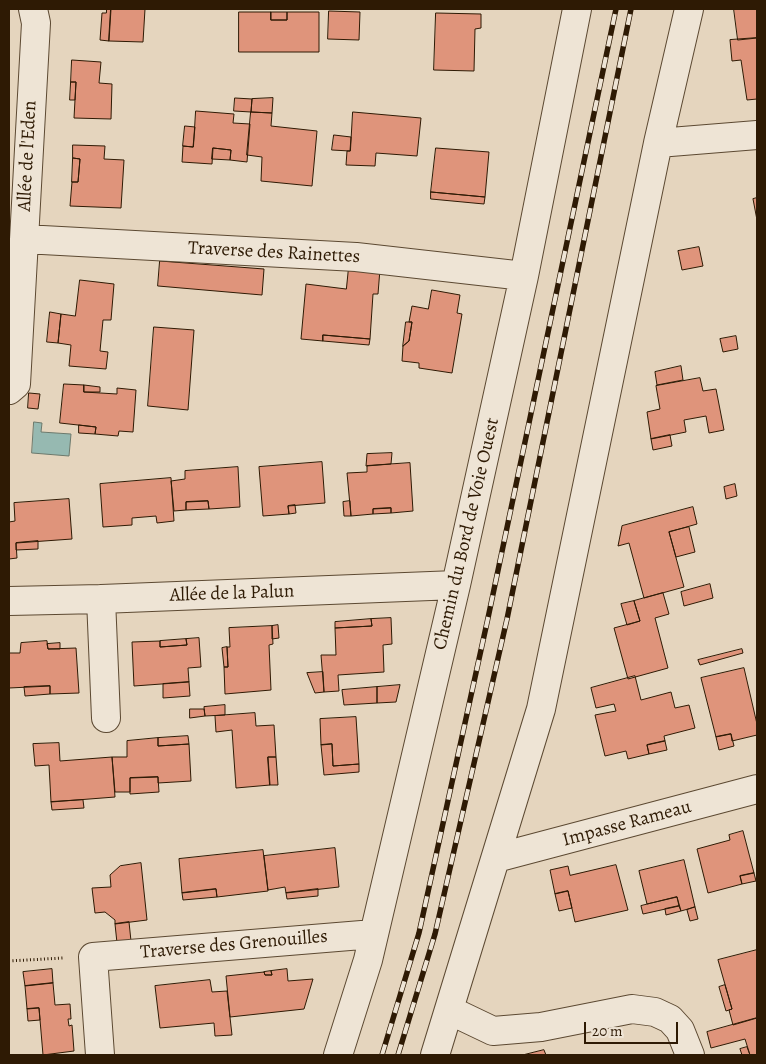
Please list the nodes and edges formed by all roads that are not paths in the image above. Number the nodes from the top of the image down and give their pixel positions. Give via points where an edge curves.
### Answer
1 (33, 9) edge
2 (577, 9) edge
3 (689, 9) edge
4 (757, 135) edge
5 (658, 143) junction
6 (24, 239) junction
7 (524, 276) junction
8 (9, 390) edge
9 (456, 585) junction
10 (101, 599) junction
11 (9, 601) edge
12 (106, 718) dead end
13 (757, 789) edge
14 (496, 858) junction
15 (374, 934) junction
16 (449, 1010) junction
17 (100, 1055) edge
18 (338, 1055) edge
19 (435, 1055) edge
20 (690, 1055) edge

1 - 6 street, Allée de l'Eden via 36,23
2 - 7 street, Chemin du Bord de Voie Ouest
3 - 5 street
4 - 5 street
5 - 14 street via 541,709
6 - 7 street, Traverse des Rainettes via 356,257
6 - 8 street, Allée de l'Eden via 16,384
7 - 9 street, Chemin du Bord de Voie Ouest
9 - 10 street, Allée de la Palun
9 - 15 street, Chemin du Bord de Voie Ouest
10 - 11 street, Allée de la Palun
10 - 12 street
13 - 14 street, Impasse Rameau
14 - 16 street
15 - 17 street, Traverse des Grenouilles via 93,957
15 - 18 street, Chemin du Bord de Voie Ouest
16 - 19 street
16 - 20 street via 493,1031 541,1027 632,1009 655,1012 670,1019 680,1030

